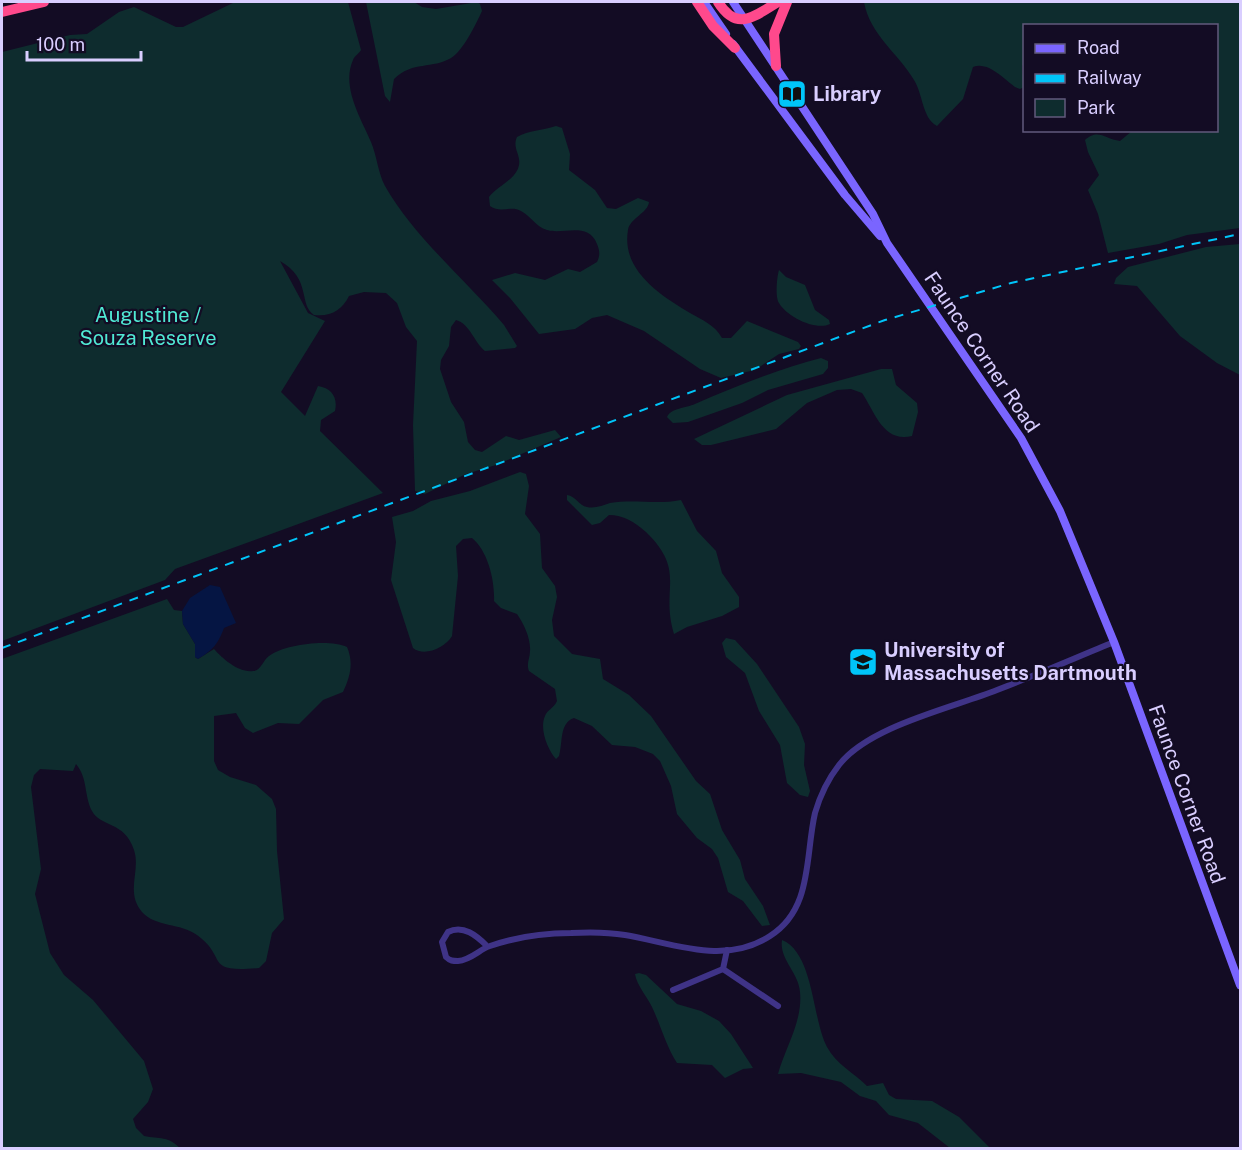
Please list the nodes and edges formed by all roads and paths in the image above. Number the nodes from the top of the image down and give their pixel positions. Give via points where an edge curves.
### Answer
1 (44, 2) edge
2 (697, 2) edge
3 (704, 2) edge
4 (718, 2) edge
5 (733, 2) edge
6 (778, 2) edge
7 (786, 2) edge
8 (2, 12) edge
9 (744, 19) junction
10 (735, 48) junction
11 (776, 66) junction
12 (830, 150) junction
13 (819, 160) junction
14 (887, 243) junction
15 (1114, 642) junction
16 (487, 946) junction
17 (727, 950) junction
18 (723, 969) junction
19 (1240, 985) edge
20 (673, 990) dead end
21 (778, 1006) dead end

1 - 8 highway
2 - 10 highway
3 - 10 main road, Faunce Corner Road
4 - 9 highway via 729,17
5 - 9 main road, Faunce Corner Road
6 - 9 highway
7 - 11 highway via 774,34
9 - 11 main road, Faunce Corner Road
10 - 13 main road, Faunce Corner Road
11 - 12 main road, Faunce Corner Road
12 - 13 main road
12 - 14 main road, Faunce Corner Road via 873,214
13 - 14 main road, Faunce Corner Road
14 - 15 main road, Faunce Corner Road via 1035,461 1069,530
15 - 17 street via 989,694 897,726 859,746 835,771 819,801 804,886 790,918 770,936
15 - 19 main road, Faunce Corner Road
16 - 16 street via 478,954 456,961 446,957 442,942 448,932 460,929
16 - 17 street via 539,934 594,933 623,935 690,950
17 - 18 street
18 - 20 street
18 - 21 street

